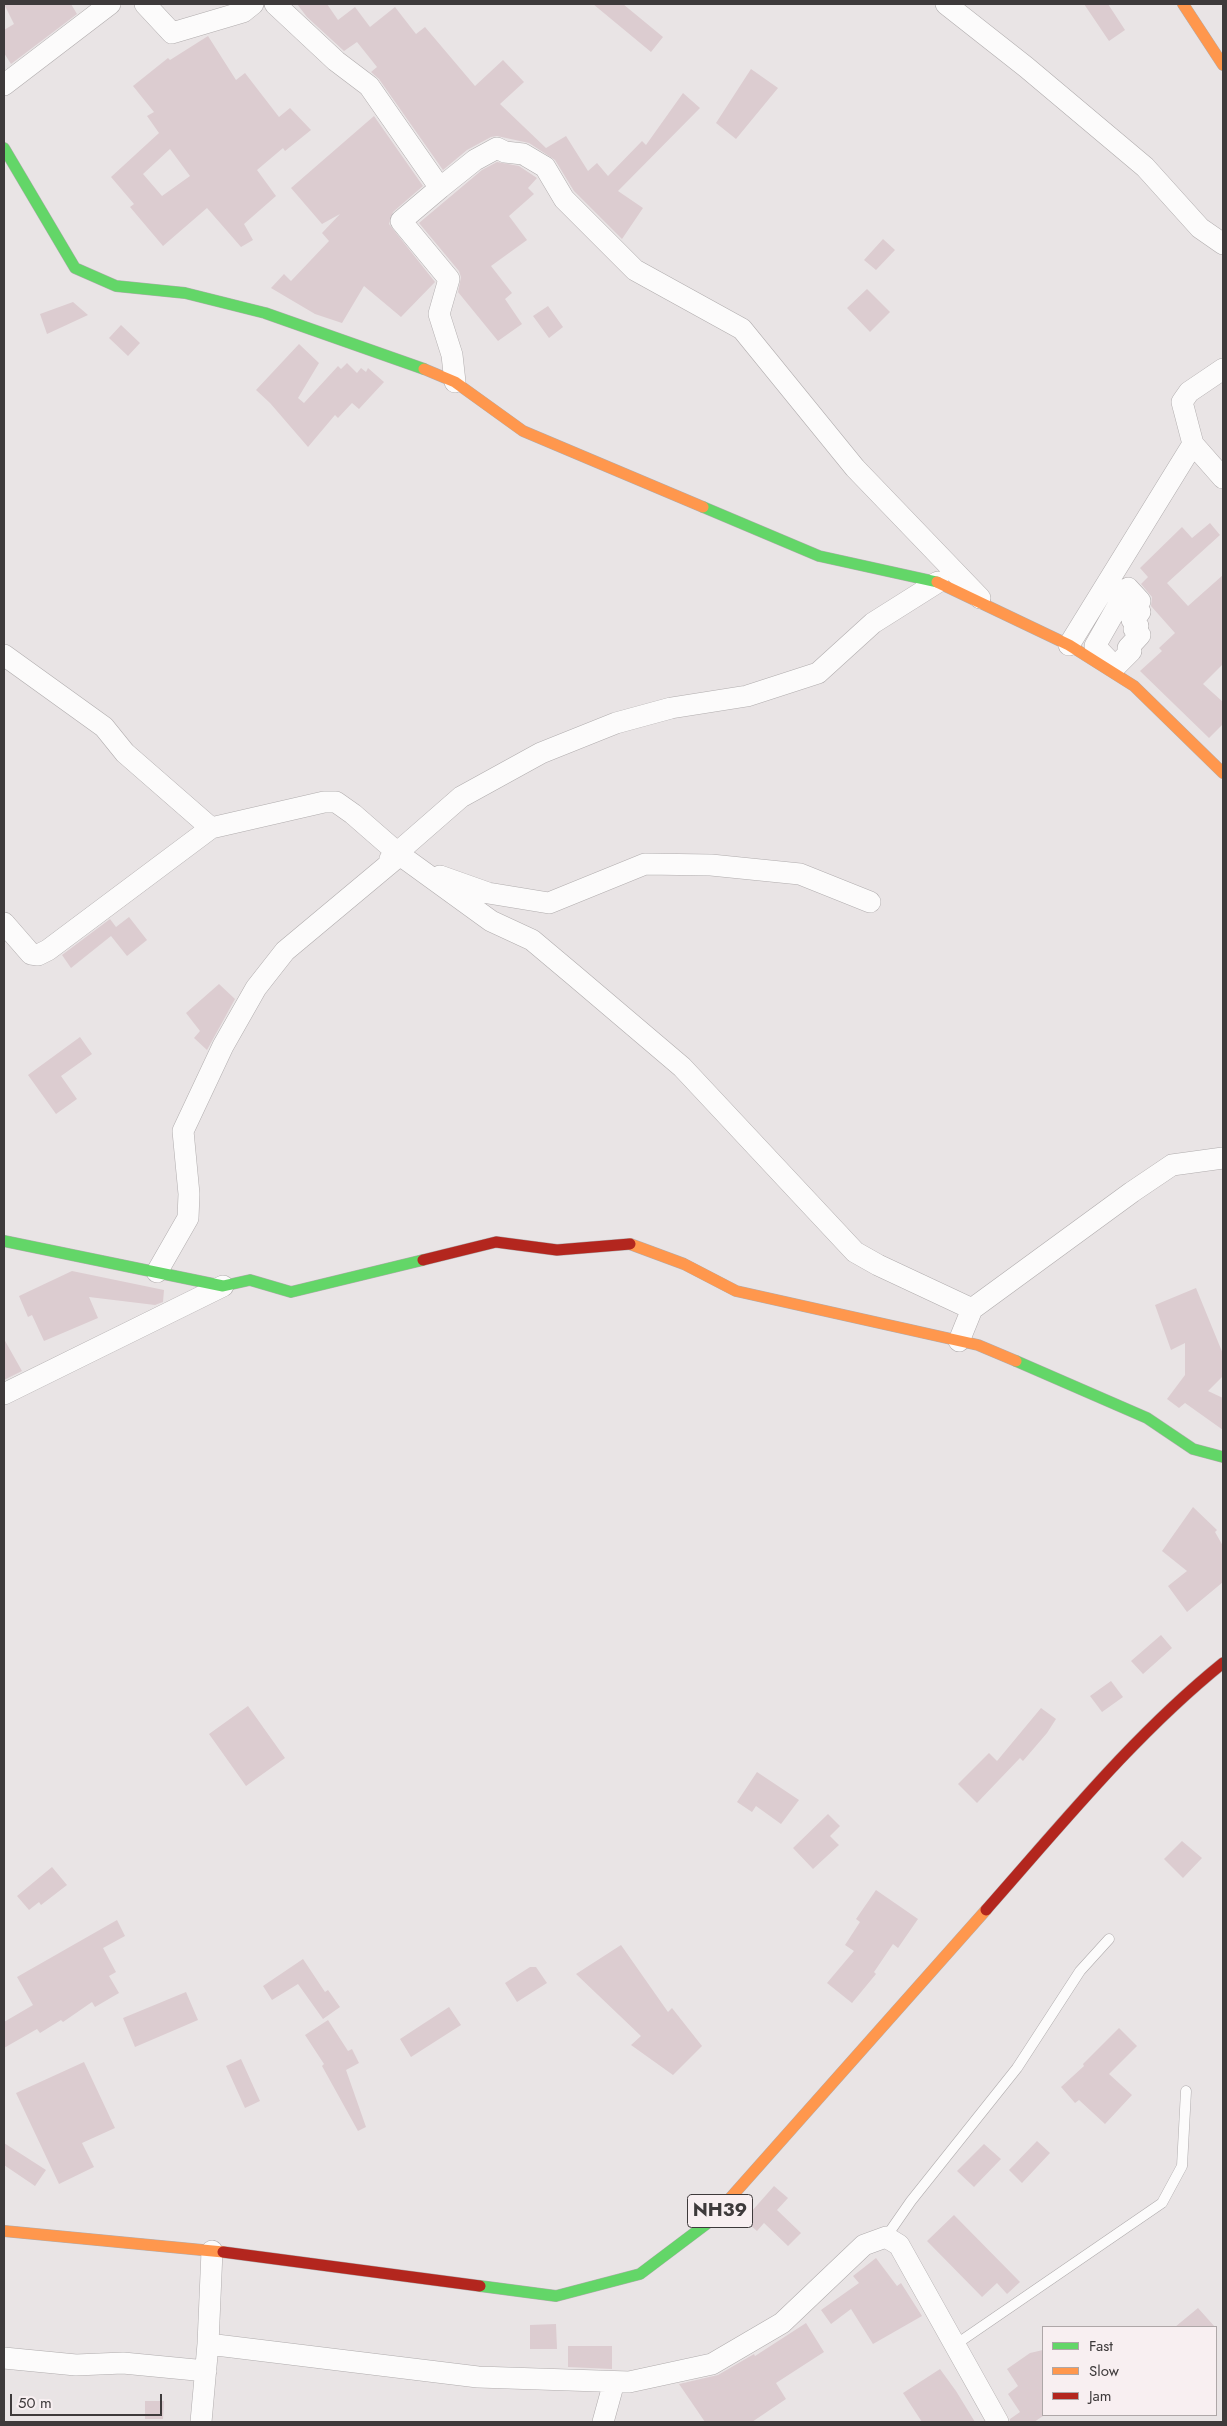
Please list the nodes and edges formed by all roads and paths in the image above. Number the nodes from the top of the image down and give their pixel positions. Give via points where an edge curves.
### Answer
1 (110, 4) edge
2 (145, 4) edge
3 (253, 4) edge
4 (276, 4) edge
5 (946, 4) edge
6 (1183, 4) edge
7 (1223, 65) edge
8 (4, 85) edge
9 (4, 148) edge
10 (440, 188) junction
11 (1223, 244) edge
12 (1223, 369) edge
13 (455, 382) junction
14 (1194, 444) junction
15 (1223, 478) edge
16 (938, 582) junction
17 (987, 605) junction
18 (1069, 645) junction
19 (4, 655) edge
20 (1223, 773) edge
21 (211, 828) junction
22 (400, 855) junction
23 (870, 902) dead end
24 (4, 923) edge
25 (1223, 1158) edge
26 (4, 1241) edge
27 (157, 1272) junction
28 (223, 1286) junction
29 (972, 1309) junction
30 (959, 1341) junction
31 (4, 1394) edge
32 (1223, 1457) edge
33 (1223, 1663) edge
34 (1109, 1939) dead end
35 (1186, 2091) dead end
36 (4, 2231) edge
37 (886, 2238) junction
38 (212, 2251) junction
39 (208, 2344) junction
40 (955, 2345) junction
41 (4, 2358) edge
42 (206, 2371) junction
43 (614, 2382) junction
44 (201, 2422) edge
45 (603, 2422) edge
46 (998, 2422) edge

1 - 8 street
2 - 3 street via 172,34 243,12
4 - 10 street via 336,62 369,86
5 - 11 street via 1145,167 1200,228
6 - 7 street
9 - 13 street via 75,268 116,286 185,293 266,313
10 - 13 street via 401,221 449,279 440,314 452,355
10 - 17 street via 475,160 497,148 522,154 545,167 564,199 635,270 742,329 855,468
12 - 14 street via 1184,396 1182,402
13 - 16 street via 523,431 819,556
14 - 15 street
14 - 18 street
16 - 17 street
16 - 23 street via 873,623 818,673 747,696 671,708 616,723 541,753 460,797 390,859 488,893 549,904 646,864 711,865 800,874
17 - 18 street
18 - 20 street via 1134,686
19 - 21 street via 104,727 125,753
21 - 22 street via 336,802
21 - 24 street via 38,955 31,954
22 - 27 street via 285,951 256,988 223,1046 183,1131 188,1218
22 - 29 street via 491,921 532,940 682,1067 855,1252
25 - 29 street via 1172,1166
26 - 27 street
27 - 28 street
28 - 30 street via 250,1280 291,1292 496,1242 557,1250 628,1243 684,1264 736,1291
28 - 31 street
29 - 30 street
30 - 32 street via 978,1345 1147,1418 1193,1449
33 - 38 street, NH39 via 1187,1692 1107,1773 712,2220 640,2274 556,2296
34 - 37 lane via 1080,1971 1017,2068 911,2201
35 - 40 lane via 1182,2166 1162,2203
36 - 38 street, NH39
37 - 40 street via 899,2245
37 - 43 street via 864,2245 782,2323 712,2364 629,2382
38 - 39 street
39 - 42 street
39 - 43 street via 478,2378
40 - 46 street
41 - 42 street via 76,2364 123,2363
42 - 44 street
43 - 45 street

